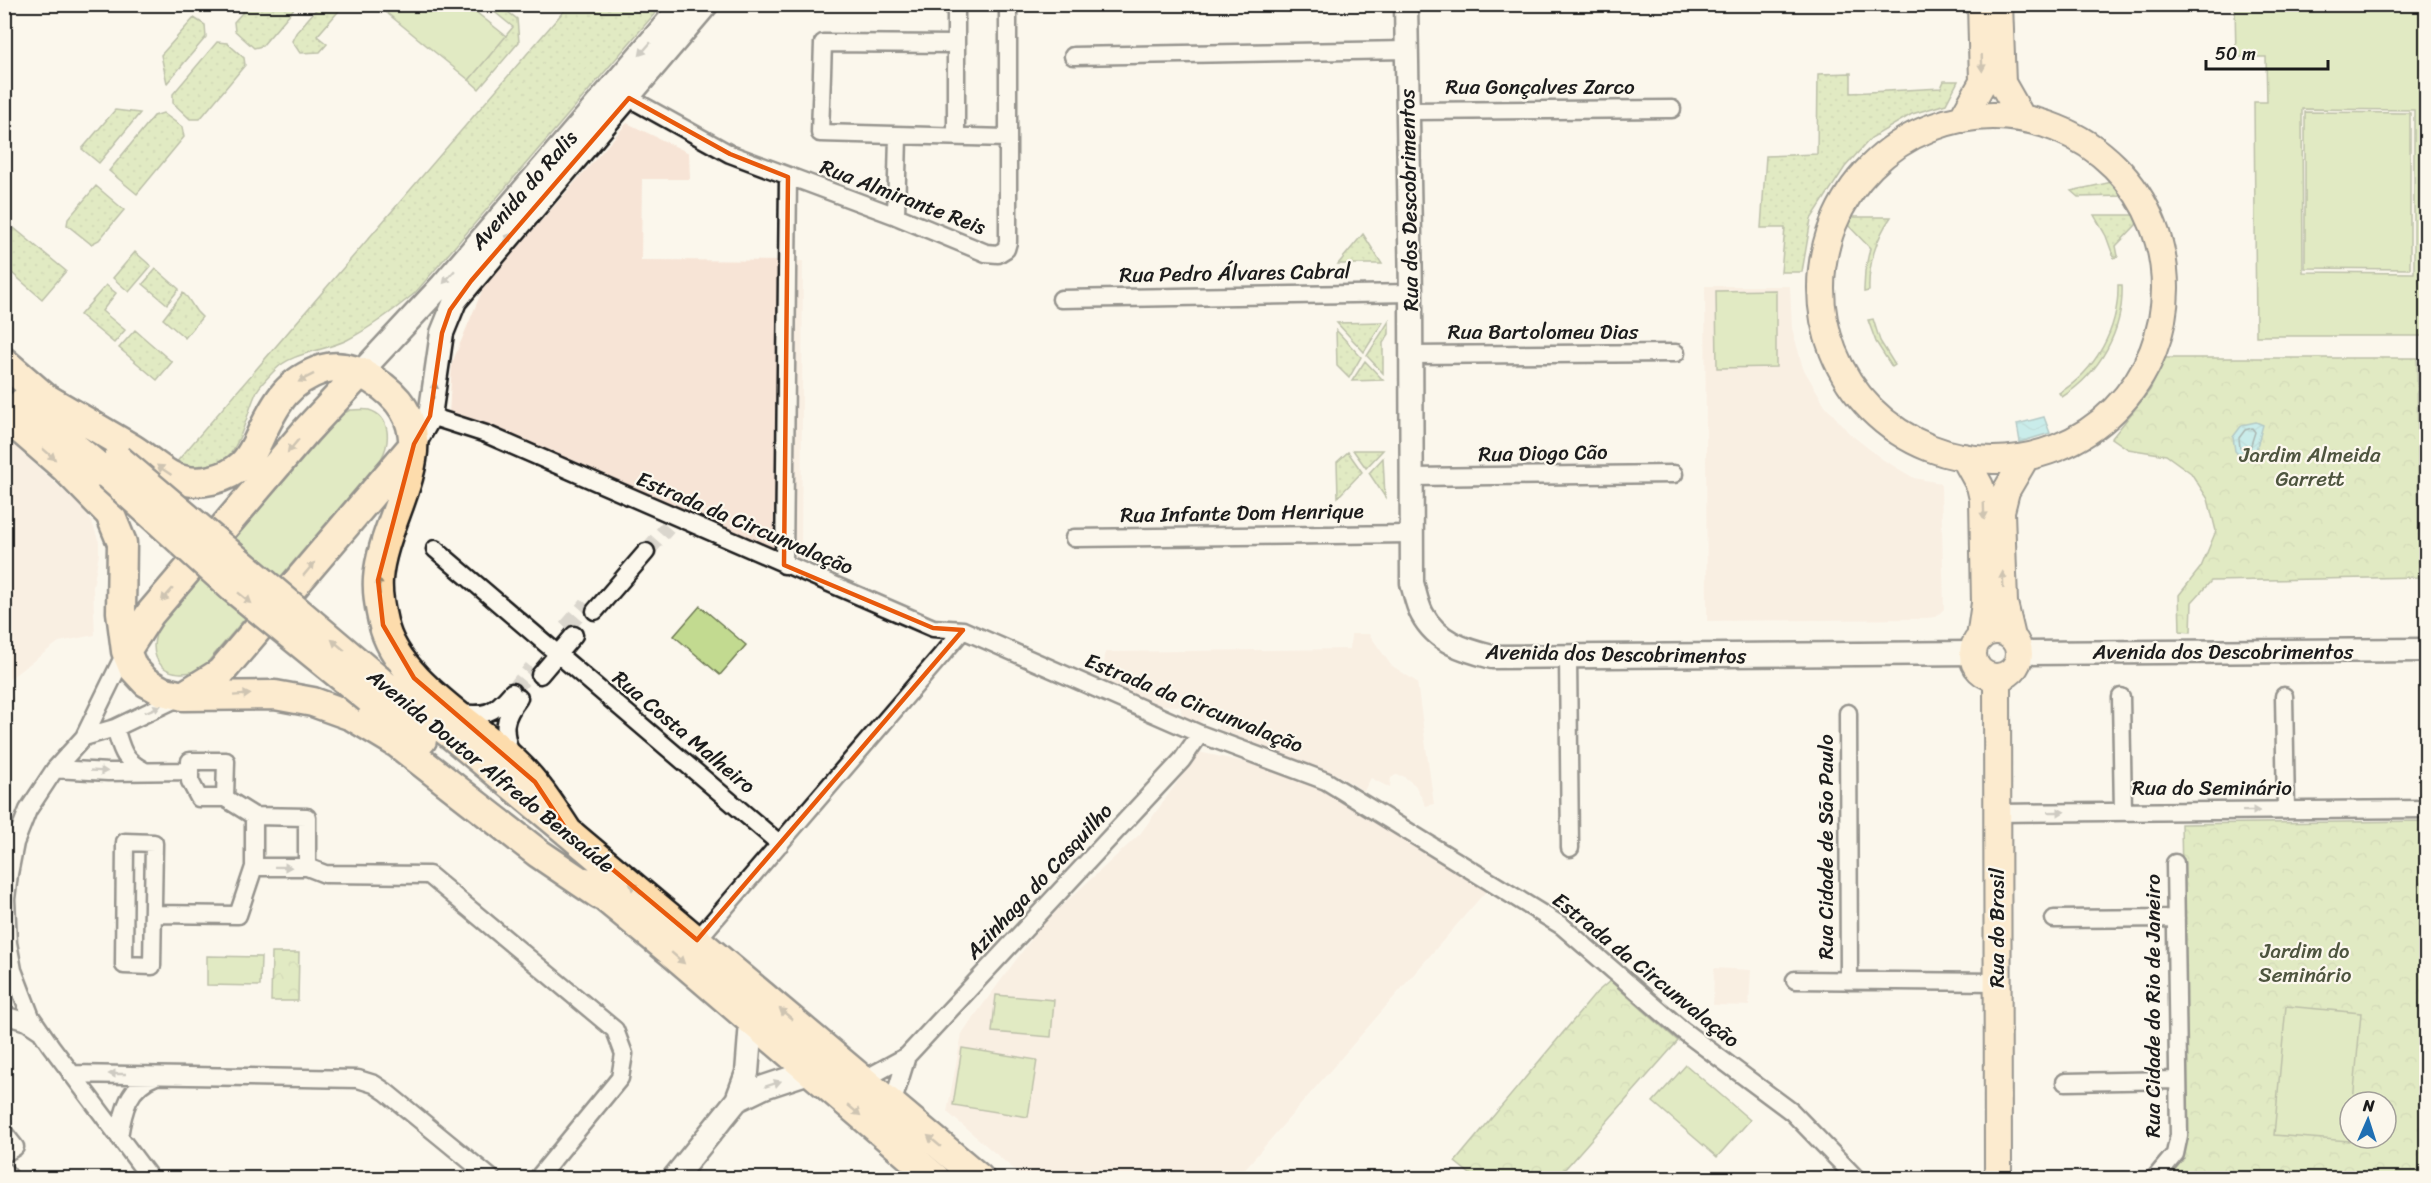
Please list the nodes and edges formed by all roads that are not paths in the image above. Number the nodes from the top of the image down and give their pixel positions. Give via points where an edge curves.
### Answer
1 (683, 4) edge
2 (707, 4) edge
3 (956, 4) edge
4 (1008, 4) edge
5 (1406, 4) edge
6 (1981, 4) edge
7 (1999, 4) edge
8 (956, 44) junction
9 (1407, 50) junction
10 (1073, 56) dead end
11 (629, 98) junction
12 (1672, 109) dead end
13 (1408, 111) junction
14 (2022, 118) junction
15 (1962, 119) junction
16 (898, 136) junction
17 (956, 137) junction
18 (1007, 138) junction
19 (788, 177) junction
20 (896, 216) junction
21 (1411, 293) junction
22 (1061, 299) dead end
23 (1676, 353) dead end
24 (1411, 355) junction
25 (4, 362) edge
26 (361, 372) junction
27 (4, 388) edge
28 (1411, 396) joint
29 (44, 397) junction
30 (4, 415) edge
31 (430, 416) junction
32 (414, 444) junction
33 (1964, 457) junction
34 (2026, 457) junction
35 (113, 467) junction
36 (1674, 474) dead end
37 (1412, 477) junction
38 (1412, 534) junction
39 (1074, 538) dead end
40 (435, 549) dead end
41 (641, 550) tunnel mouth
42 (784, 565) junction
43 (591, 607) tunnel mouth
44 (963, 630) junction
45 (570, 632) tunnel mouth
46 (1977, 645) junction
47 (2016, 645) junction
48 (2427, 650) edge
49 (126, 651) junction
50 (554, 651) junction
51 (1568, 657) junction
52 (536, 671) tunnel mouth
53 (1997, 676) junction
54 (376, 691) junction
55 (183, 696) junction
56 (2284, 696) dead end
57 (2121, 697) dead end
58 (458, 713) junction
59 (1848, 713) dead end
60 (116, 728) junction
61 (1200, 734) junction
62 (84, 737) junction
63 (512, 759) junction
64 (55, 769) junction
65 (143, 770) junction
66 (190, 771) junction
67 (225, 798) junction
68 (2427, 809) edge
69 (2286, 810) junction
70 (2123, 812) junction
71 (1997, 813) junction
72 (254, 816) junction
73 (568, 832) junction
74 (780, 844) junction
75 (1570, 848) dead end
76 (2175, 863) dead end
77 (254, 867) junction
78 (307, 867) junction
79 (600, 895) junction
80 (5, 897) edge
81 (153, 914) junction
82 (2176, 918) junction
83 (2054, 919) dead end
84 (698, 940) junction
85 (6, 948) edge
86 (1795, 980) dead end
87 (1849, 981) junction
88 (1998, 982) junction
89 (4, 1015) edge
90 (751, 1022) junction
91 (41, 1032) junction
92 (908, 1056) junction
93 (809, 1072) junction
94 (71, 1074) junction
95 (161, 1075) junction
96 (863, 1080) junction
97 (2178, 1080) junction
98 (2065, 1082) dead end
99 (738, 1100) junction
100 (892, 1105) junction
101 (4, 1133) edge
102 (119, 1137) junction
103 (4, 1154) edge
104 (4, 1171) edge
105 (679, 1177) edge
106 (10, 1179) edge
107 (150, 1179) edge
108 (491, 1179) edge
109 (538, 1179) edge
110 (935, 1179) edge
111 (979, 1179) edge
112 (1856, 1179) edge
113 (1998, 1179) edge
114 (2155, 1179) edge

1 -> 26 street, Avenida do Ralis via 442,285
2 - 11 street, Avenida do Ralis
3 - 8 street
4 - 18 street, Rua Almirante Reis
5 - 9 street, Rua dos Descobrimentos
6 -> 15 main road via 1983,82
7 - 14 main road via 2002,83
8 - 16 street via 823,43 820,133
8 - 17 street
9 - 10 street
9 - 13 street, Rua dos Descobrimentos
11 - 19 street, Rua Almirante Reis via 730,154
31 -> 11 street, Avenida do Ralis via 442,333 455,301
12 - 13 street, Rua Gonçalves Zarco
13 - 21 street, Rua dos Descobrimentos
14 - 15 main road
14 - 34 main road via 2073,135 2122,173 2155,226 2166,286 2156,348 2124,401 2075,440
15 - 33 main road via 1912,136 1863,175 1831,228 1820,289 1832,350 1865,403 1896,431 1914,441
16 - 17 street
16 - 20 street
17 - 18 street
18 - 20 street, Rua Almirante Reis via 1006,249 998,254 986,253
19 - 20 street, Rua Almirante Reis
19 - 42 street
21 - 22 street, Rua Pedro Álvares Cabral
21 - 24 street, Rua dos Descobrimentos
23 - 24 street, Rua Bartolomeu Dias
24 - 28 street, Rua dos Descobrimentos
25 - 29 highway, Avenida Doutor Alfredo Bensaúde
26 -> 29 highway via 325,369 296,383 278,400 242,465 226,476 199,482 178,479
26 - 32 highway via 391,393 410,416
26 -> 49 highway via 150,614
27 - 35 highway, Avenida Doutor Alfredo Bensaúde
28 - 37 street, Avenida dos Descobrimentos
29 - 35 highway, Avenida Doutor Alfredo Bensaúde
30 -> 49 highway via 110,514 122,543 121,612
31 - 32 street
31 - 42 street, Estrada da Circunvalação via 486,434 667,520
55 -> 32 highway via 220,674
58 -> 32 highway via 414,678 398,657 383,625 378,580
33 - 34 main road
33 -> 46 main road via 1983,499 1985,603
47 -> 34 main road via 2004,603 2001,511 2006,491
35 - 54 highway, Avenida Doutor Alfredo Bensaúde, bridge
36 - 37 street, Rua Diogo Cão
37 - 38 street, Avenida dos Descobrimentos
38 - 39 street, Rua Infante Dom Henrique
38 - 51 street, Avenida dos Descobrimentos via 1412,583 1422,615 1438,634 1459,649 1492,657
40 - 50 street, Rua Costa Malheiro
41 - 43 street
42 - 44 street, Estrada da Circunvalação via 933,628
44 - 61 street, Estrada da Circunvalação
44 - 74 street
45 - 50 street
46 - 47 main road via 1993,631 2000,631
46 - 51 street, Avenida dos Descobrimentos
46 - 53 main road via 1976,663 1983,672
47 - 48 street, Avenida dos Descobrimentos
47 - 53 main road via 2017,663 2011,671
49 - 55 highway via 133,668 146,682
49 - 62 street
50 - 52 street
50 - 74 street, Rua Costa Malheiro
51 - 75 street
53 - 71 main road, Rua do Brasil
54 - 73 highway, Avenida Doutor Alfredo Bensaúde via 449,733
54 - 79 highway, Avenida Doutor Alfredo Bensaúde via 441,756
60 -> 55 street
55 -> 79 highway via 276,695 313,702 352,716 397,743 538,854
56 - 69 street
57 - 70 street
58 - 63 highway
58 - 63 street via 492,713 515,695 504,730
59 - 87 street, Rua Cidade de São Paulo
60 - 62 street
60 - 65 street via 123,753
61 - 92 street, Azinhaga do Casquilho via 1182,760
61 - 112 street, Estrada da Circunvalação via 1326,781 1562,926 1682,1030 1792,1112
62 - 64 street
63 - 73 highway via 535,782
64 -> 65 street
64 - 80 street via 28,810 15,843
65 - 66 street
66 - 67 street via 190,781 199,798
66 - 67 street via 190,761 226,761
67 - 72 street
68 - 69 street, Rua do Seminário
70 -> 69 street, Rua do Seminário
71 -> 70 street, Rua do Seminário
71 - 88 main road, Rua do Brasil
72 - 77 street
72 - 78 street via 307,817
84 -> 73 highway, Avenida Doutor Alfredo Bensaúde
74 - 84 street
76 - 82 street, Rua Cidade do Rio de Janeiro
77 -> 78 street
77 - 81 street via 238,915
78 - 109 street via 324,874 429,875 615,1030 624,1054 620,1078
79 -> 90 highway, Avenida Doutor Alfredo Bensaúde
80 - 85 street
81 - 81 street via 154,843 125,842 124,965 153,966
82 - 83 street
82 - 97 street, Rua Cidade do Rio de Janeiro
96 -> 84 highway, Avenida Doutor Alfredo Bensaúde
85 - 91 street via 21,994
86 - 87 street, Rua Cidade de São Paulo
87 - 88 street, Rua Cidade de São Paulo
88 - 113 main road, Rua do Brasil
89 - 91 street
90 - 93 highway, Avenida Doutor Alfredo Bensaúde
90 - 99 street via 747,1073
91 - 94 street
92 - 96 street, Azinhaga do Casquilho
92 - 100 street, Azinhaga do Casquilho
99 -> 93 street
93 -> 110 highway, Avenida Doutor Alfredo Bensaúde
95 -> 94 street
94 - 102 street
95 - 102 street via 140,1084 130,1094
95 - 108 street via 347,1078 368,1082 386,1092
96 - 100 highway, Avenida Doutor Alfredo Bensaúde
97 - 98 street
97 - 114 street, Rua Cidade do Rio de Janeiro via 2179,1135 2175,1154
99 - 105 street
111 -> 100 highway, Avenida Doutor Alfredo Bensaúde
101 - 103 street via 15,1146
102 - 107 street
104 - 106 street

